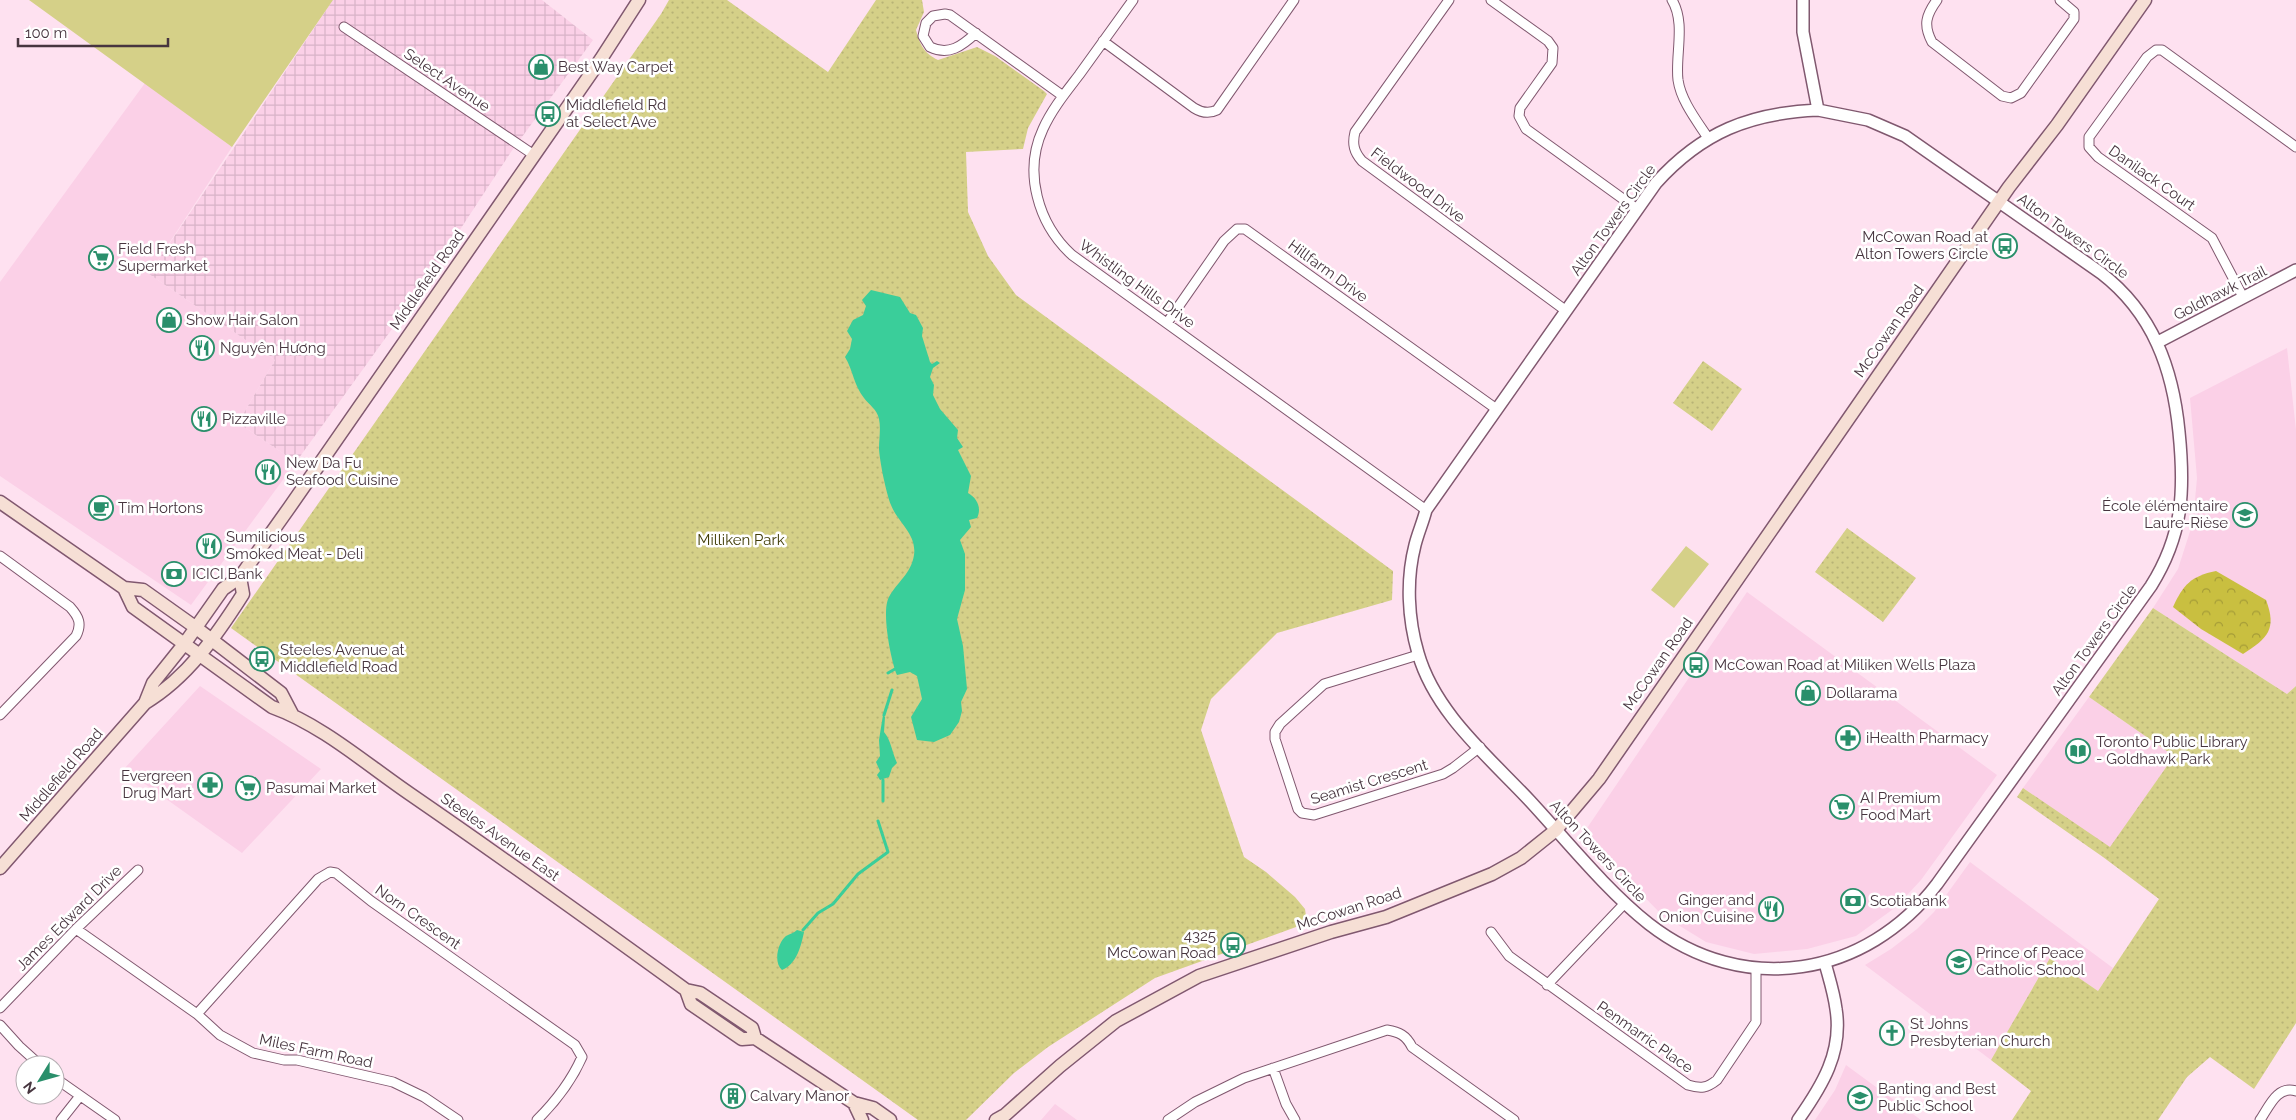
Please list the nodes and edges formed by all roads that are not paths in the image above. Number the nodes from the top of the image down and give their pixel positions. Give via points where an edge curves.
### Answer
1 (639, 0) edge
2 (1133, 0) edge
3 (1294, 0) edge
4 (1449, 0) edge
5 (1491, 0) edge
6 (1672, 0) edge
7 (1803, 0) edge
8 (1937, 0) edge
9 (2060, 0) edge
10 (2145, 0) edge
11 (344, 27) dead end
12 (976, 33) junction
13 (1103, 41) junction
14 (1063, 96) junction
15 (1818, 110) junction
16 (1708, 138) junction
17 (2296, 147) edge
18 (534, 155) junction
19 (1999, 201) junction
20 (1637, 209) junction
21 (2296, 270) edge
22 (2243, 298) junction
23 (1566, 310) junction
24 (1168, 323) junction
25 (2158, 342) junction
26 (1496, 408) junction
27 (0, 502) edge
28 (1426, 510) junction
29 (0, 556) edge
30 (240, 577) junction
31 (124, 588) junction
32 (195, 626) junction
33 (212, 640) junction
34 (185, 643) junction
35 (200, 654) junction
36 (1418, 655) junction
37 (145, 703) junction
38 (292, 714) junction
39 (0, 716) edge
40 (1480, 747) junction
41 (1556, 830) junction
42 (0, 868) edge
43 (138, 870) dead end
44 (1625, 903) junction
45 (76, 929) junction
46 (1491, 932) dead end
47 (1826, 963) junction
48 (1756, 968) junction
49 (1547, 984) junction
50 (0, 1008) edge
51 (197, 1014) junction
52 (0, 1025) edge
53 (29, 1055) edge
54 (1273, 1068) junction
55 (65, 1085) edge
56 (2296, 1091) edge
57 (80, 1096) junction
58 (854, 1103) junction
59 (1002, 1118) edge
60 (61, 1120) edge
61 (115, 1120) edge
62 (458, 1120) edge
63 (537, 1120) edge
64 (862, 1120) edge
65 (890, 1120) edge
66 (1168, 1120) edge
67 (1295, 1120) edge
68 (1514, 1120) edge
69 (1798, 1120) edge
70 (2260, 1120) edge

1 - 18 main road, Middlefield Road
2 - 13 street, Whistling Hills Drive
3 - 13 street via 1217,110 1211,113 1200,111
4 - 23 street, Fieldwood Drive via 1355,132 1355,151 1362,161
5 - 20 street via 1553,48 1552,63 1520,108 1519,116 1526,129
6 - 16 street via 1679,18 1679,86
7 - 15 street via 1803,32
8 - 9 street via 1926,19 1932,42 2002,96 2011,98 2021,93 2072,22 2074,12
10 - 19 main road, McCowan Road
11 - 18 street, Select Avenue
12 - 12 street via 964,45 946,51 930,47 923,36 929,19 945,14
12 - 14 street
13 - 14 street, Whistling Hills Drive
14 - 24 street, Whistling Hills Drive via 1042,130 1035,158 1035,187 1045,220 1056,239 1072,255
15 - 16 street, Alton Towers Circle via 1766,116
15 - 19 street, Alton Towers Circle via 1858,118 1900,133
16 - 20 street, Alton Towers Circle via 1673,164
17 - 22 street, Danilack Court via 2162,50 2146,57 2089,137 2090,147 2098,157 2212,238
18 - 30 main road, Middlefield Road
19 - 25 street, Alton Towers Circle via 2117,286 2139,310
19 - 41 main road, McCowan Road via 1599,779
20 - 23 street, Alton Towers Circle
21 - 22 street, Goldhawk Trail
22 - 25 street, Goldhawk Trail
23 - 26 street, Alton Towers Circle
24 - 26 street, Hillfarm Drive via 1224,241 1236,229 1245,229
24 - 28 street, Whistling Hills Drive
25 - 47 street, Alton Towers Circle via 2176,404 2183,475 2178,526 2161,569 1928,895 1911,914 1878,940
26 - 28 street, Alton Towers Circle
27 - 31 main road, Steeles Avenue East
28 - 36 street, Alton Towers Circle via 1414,547 1409,586 1412,629
29 - 39 street via 70,607 78,615 80,628 70,643
30 - 32 main road, Middlefield Road via 223,589
30 - 33 main road, Middlefield Road via 243,594
31 - 32 main road, Steeles Avenue East via 143,590
31 - 34 main road, Steeles Avenue East via 134,607
32 - 33 main road, Steeles Avenue East
32 - 34 main road, Middlefield Road
33 - 35 main road, Middlefield Road
33 - 38 main road, Steeles Avenue East via 281,693
34 - 35 main road, Steeles Avenue East
34 - 37 main road, Middlefield Road via 153,683
35 - 37 main road, Middlefield Road via 165,692
35 - 38 main road, Steeles Avenue East via 272,707
36 - 40 street, Alton Towers Circle via 1438,697
36 - 40 street, Seamist Crescent via 1324,684 1277,727 1275,739 1298,809 1314,815 1443,774
37 - 42 main road, Middlefield Road
38 - 58 main road, Steeles Avenue East via 531,877 686,990 700,993 752,1028 755,1038
40 - 41 street, Alton Towers Circle
41 - 44 street, Alton Towers Circle
41 - 59 main road, McCowan Road via 1521,858 1492,874 1386,917 1199,976 1116,1021
43 - 45 street, James Edward Drive
44 - 48 street, Alton Towers Circle via 1676,942 1716,960
44 - 49 street
45 - 50 street, James Edward Drive
45 - 51 street, Miles Farm Road
46 - 49 street, Penmarric Place via 1509,956
47 - 48 street, Alton Towers Circle
47 - 69 street via 1837,1010 1837,1044 1826,1077
48 - 49 street, Penmarric Place via 1756,1022 1717,1080 1704,1088 1688,1085
51 - 62 street, Miles Farm Road via 220,1035 253,1053 393,1082 424,1097
51 - 63 street, Norn Crescent via 318,879 330,872 336,873 575,1045 582,1057 575,1073
52 - 53 street
54 - 66 street via 1219,1089
54 - 67 street
54 - 68 street via 1379,1032 1395,1031 1408,1039 1412,1047 1427,1059
55 - 57 street
56 - 70 street via 2288,1089 2279,1093
57 - 60 street
57 - 61 street
58 - 64 main road
58 - 65 main road, Steeles Avenue East via 873,1108

